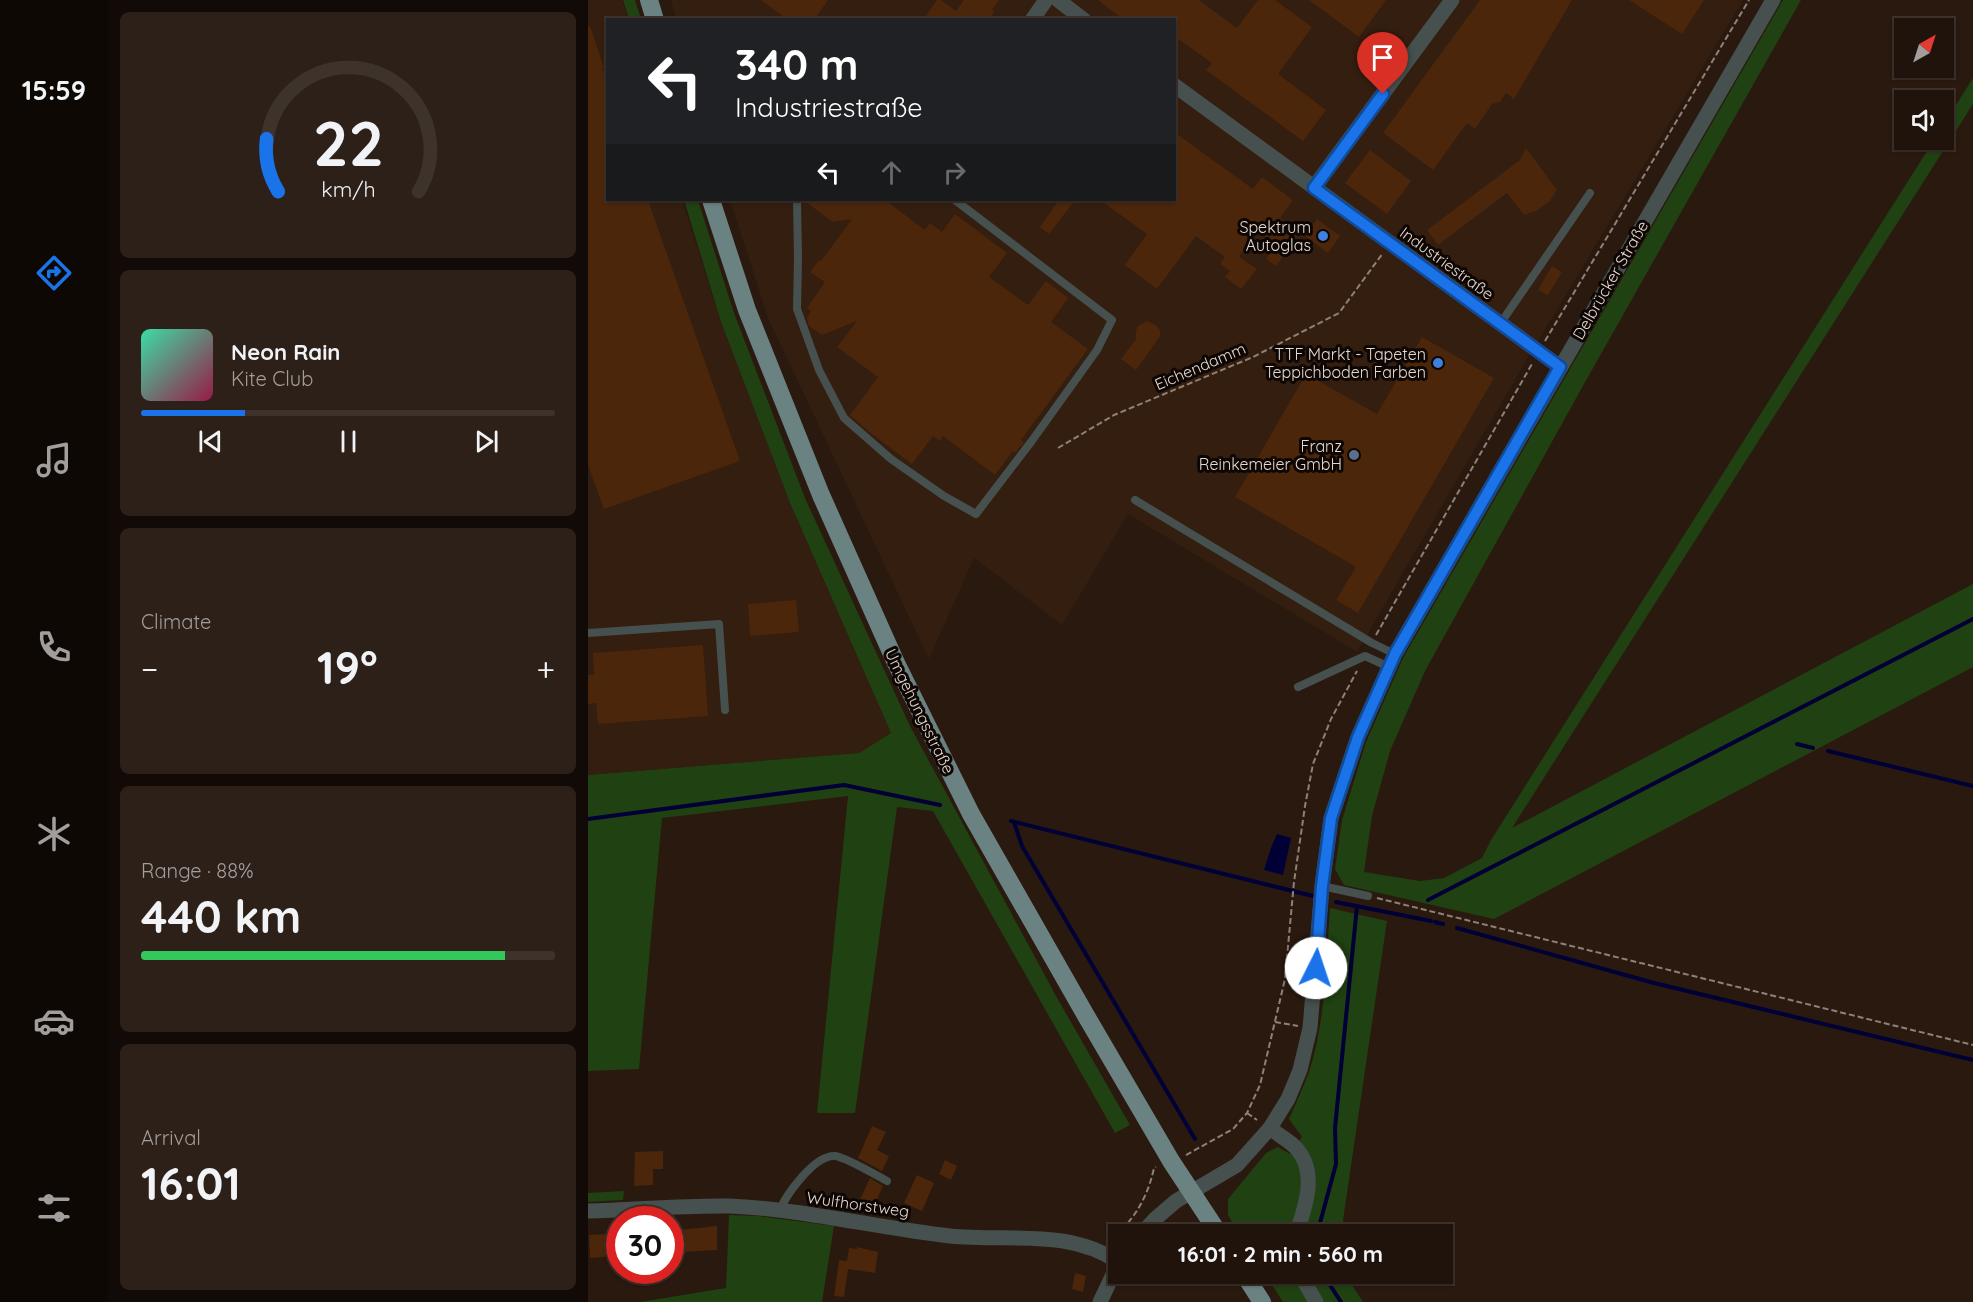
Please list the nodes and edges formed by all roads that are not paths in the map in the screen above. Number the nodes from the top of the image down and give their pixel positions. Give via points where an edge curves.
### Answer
1 (649, 0) edge
2 (1046, 0) edge
3 (1058, 0) edge
4 (1452, 0) edge
5 (1773, 0) edge
6 (654, 18) edge
7 (1033, 18) edge
8 (1081, 18) edge
9 (1176, 87) edge
10 (1314, 188) junction
11 (1590, 193) dead end
12 (711, 201) edge
13 (797, 201) edge
14 (956, 201) edge
15 (1500, 324) junction
16 (1560, 367) junction
17 (1135, 500) dead end
18 (588, 633) edge
19 (1392, 660) junction
20 (1298, 687) dead end
21 (725, 710) dead end
22 (1322, 886) junction
23 (1368, 896) road end
24 (1270, 1128) junction
25 (887, 1181) dead end
26 (1191, 1192) junction
27 (588, 1211) edge
28 (779, 1211) junction
29 (1150, 1224) edge
30 (1212, 1224) edge
31 (1300, 1224) edge
32 (1108, 1255) edge
33 (1109, 1284) edge
34 (1250, 1284) edge
35 (1306, 1284) edge
36 (1100, 1302) edge
37 (1262, 1302) edge
38 (1316, 1302) edge

1 - 6 main road
2 - 7 street
3 - 8 street
4 - 10 street
5 - 16 street, Delbrücker Straße
9 - 10 street, Industriestraße
10 - 15 street, Industriestraße
11 - 15 lane
12 - 26 main road, Umgehungsstraße via 747,310 821,495 896,663 971,814
13 - 14 lane via 796,309 819,370 844,418 891,459 976,514 1097,350 1112,320
15 - 16 street, Industriestraße
16 - 19 street, Delbrücker Straße
17 - 19 lane via 1372,643
18 - 21 lane via 719,624
19 - 20 lane via 1365,656
19 - 22 street, Delbrücker Straße via 1358,737 1331,818
22 - 23 lane
22 - 24 street, Delbrücker Straße via 1310,1028 1300,1070
24 - 26 street, Delbrücker Straße via 1237,1166
24 - 31 street via 1293,1145 1309,1175
25 - 28 lane via 837,1156 825,1158 796,1185
26 - 29 street, Delbrücker Straße
26 - 30 main road
27 - 28 street, Wulfhorstweg via 729,1206
28 - 32 street, Wulfhorstweg via 952,1236 1046,1238 1079,1243
33 - 36 street
34 - 37 main road
35 - 38 street

